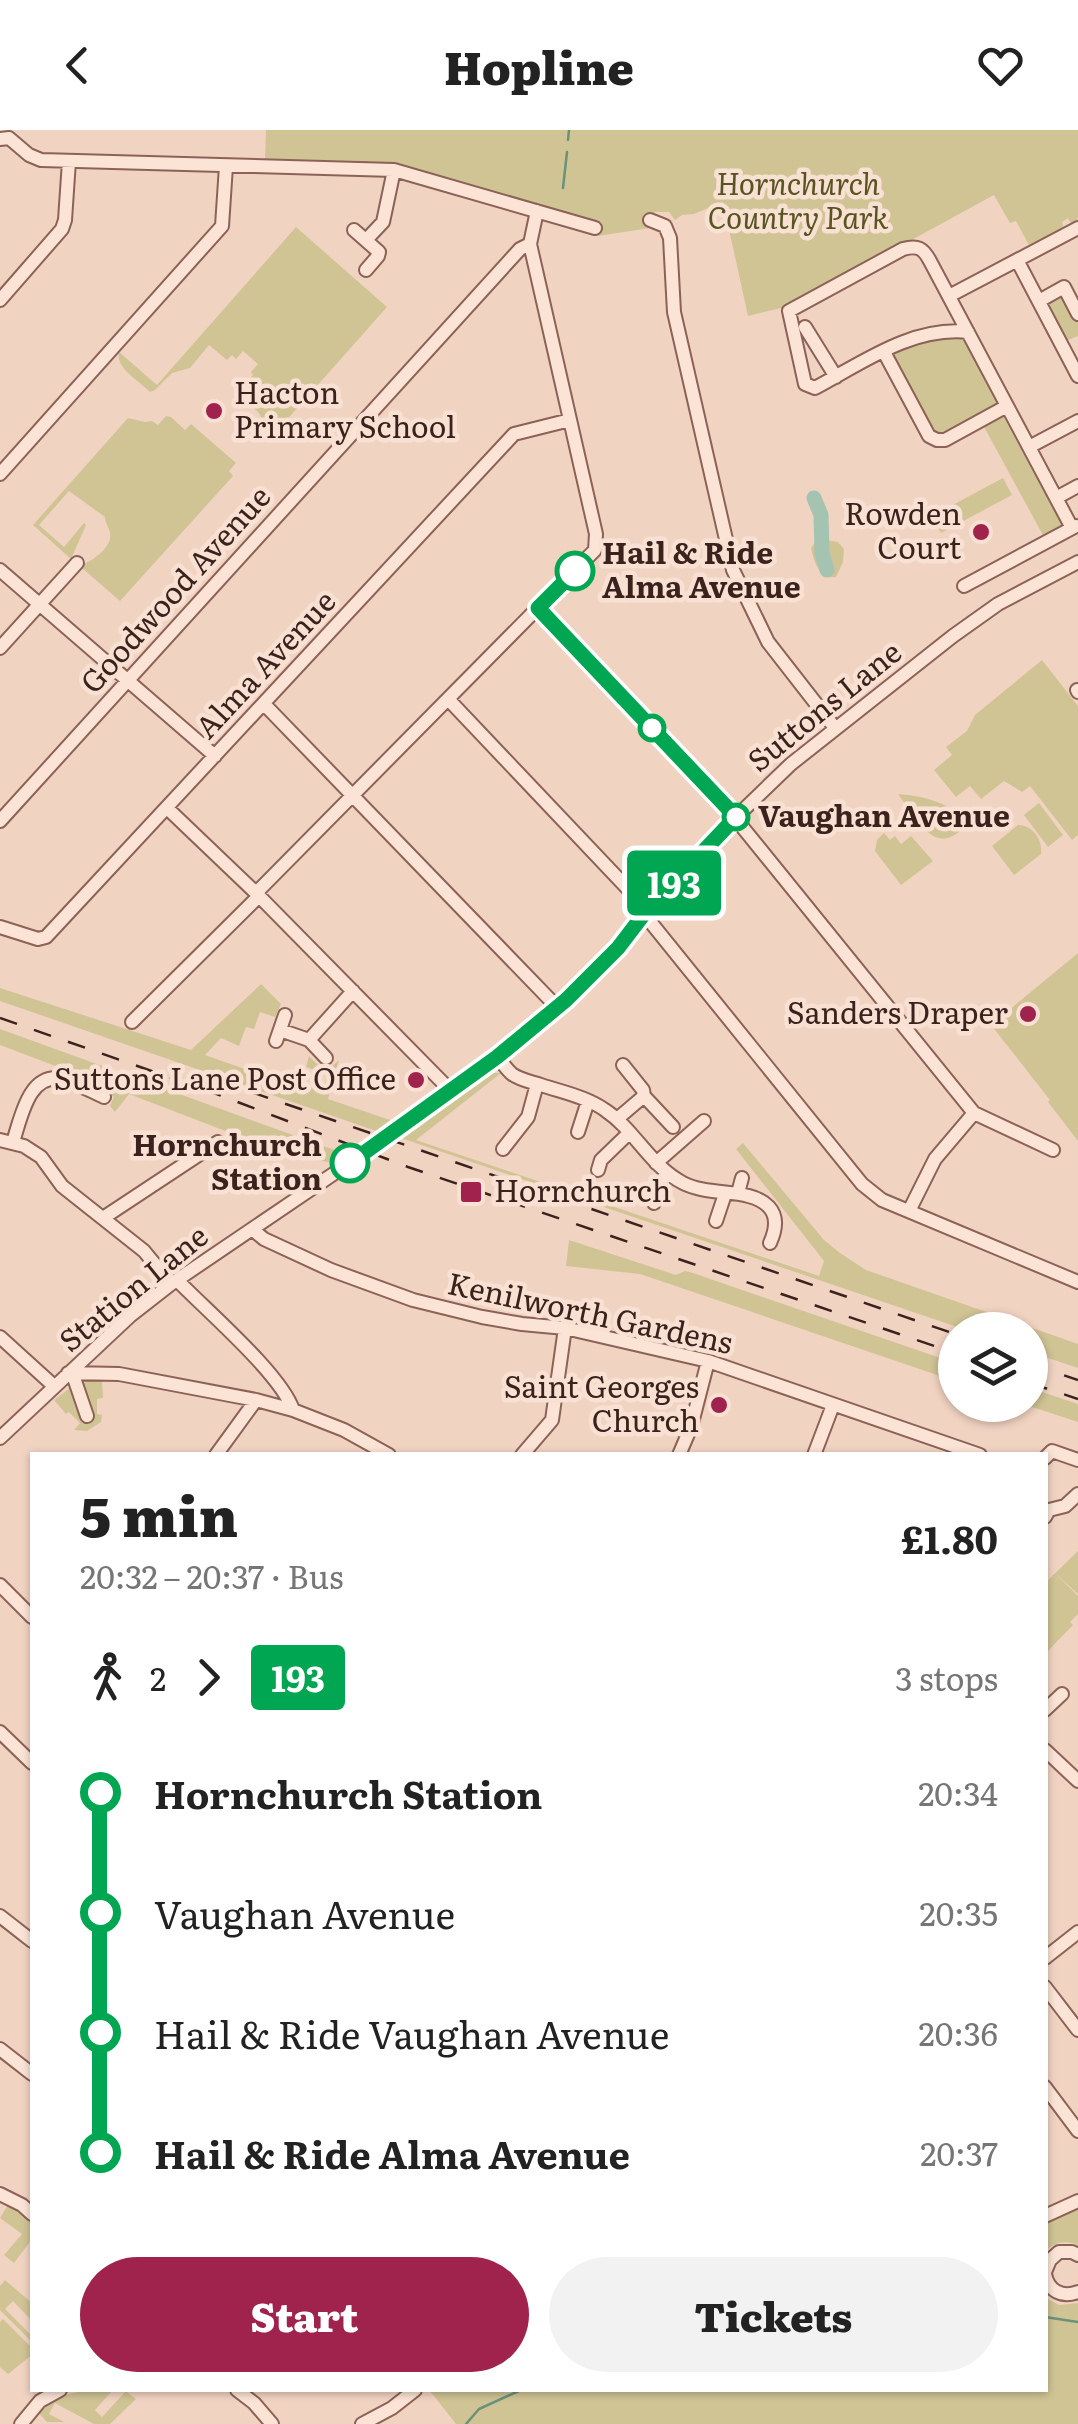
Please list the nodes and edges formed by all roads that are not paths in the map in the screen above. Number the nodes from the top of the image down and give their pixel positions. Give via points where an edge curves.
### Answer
1 (4, 139) edge
2 (68, 161) junction
3 (226, 166) junction
4 (394, 170) junction
5 (537, 211) junction
6 (650, 220) dead end
7 (595, 228) dead end
8 (1078, 228) edge
9 (354, 230) dead end
10 (366, 240) junction
11 (530, 244) junction
12 (1017, 260) junction
13 (366, 270) dead end
14 (948, 296) junction
15 (0, 300) edge
16 (1039, 301) junction
17 (1078, 314) edge
18 (804, 327) dead end
19 (968, 332) junction
20 (1077, 340) edge
21 (1063, 347) junction
22 (884, 352) junction
23 (1078, 376) edge
24 (836, 377) junction
25 (1007, 406) junction
26 (570, 420) junction
27 (1078, 421) edge
28 (1030, 447) junction
29 (0, 474) edge
30 (1078, 486) edge
31 (1056, 498) junction
32 (1075, 526) edge
33 (1078, 562) edge
34 (77, 564) dead end
35 (0, 570) edge
36 (964, 586) dead end
37 (39, 604) junction
38 (538, 608) junction
39 (0, 648) edge
40 (127, 680) junction
41 (448, 699) junction
42 (264, 704) junction
43 (835, 728) junction
44 (215, 756) junction
45 (354, 796) junction
46 (168, 808) junction
47 (735, 818) junction
48 (0, 820) edge
49 (257, 895) junction
50 (646, 912) junction
51 (0, 928) edge
52 (353, 991) junction
53 (558, 1008) junction
54 (132, 1022) dead end
55 (280, 1029) dead end
56 (309, 1040) junction
57 (497, 1057) junction
58 (326, 1058) dead end
59 (623, 1065) dead end
60 (537, 1084) junction
61 (450, 1090) junction
62 (644, 1096) junction
63 (104, 1097) dead end
64 (588, 1101) junction
65 (974, 1113) junction
66 (617, 1119) junction
67 (704, 1121) dead end
68 (406, 1123) joint
69 (672, 1127) dead end
70 (578, 1132) dead end
71 (629, 1133) junction
72 (7, 1141) edge
73 (218, 1142) dead end
74 (502, 1148) dead end
75 (1054, 1150) dead end
76 (661, 1168) junction
77 (598, 1170) dead end
78 (742, 1178) dead end
79 (731, 1193) junction
80 (654, 1203) dead end
81 (909, 1212) junction
82 (104, 1218) junction
83 (716, 1221) dead end
84 (252, 1229) junction
85 (770, 1244) dead end
86 (174, 1282) junction
87 (1078, 1282) edge
88 (565, 1328) junction
89 (0, 1337) edge
90 (708, 1361) junction
91 (70, 1374) junction
92 (54, 1386) junction
93 (256, 1400) junction
94 (833, 1405) junction
95 (292, 1410) junction
96 (87, 1416) dead end
97 (0, 1438) edge
98 (950, 1450) edge
99 (218, 1452) edge
100 (384, 1452) edge
101 (525, 1452) edge
102 (681, 1452) edge
103 (815, 1452) edge
104 (1048, 1455) edge
105 (1078, 1460) edge
106 (1078, 1494) edge
107 (1048, 1509) edge
108 (0, 1586) edge
109 (30, 1615) edge
110 (1062, 1694) dead end
111 (1048, 1707) edge
112 (0, 1732) edge
113 (1048, 1753) edge
114 (30, 1761) edge
115 (1078, 1781) edge
116 (0, 1916) edge
117 (1078, 1932) edge
118 (30, 1939) edge
119 (1048, 1956) edge
120 (1048, 1992) edge
121 (1078, 2030) edge
122 (0, 2049) edge
123 (30, 2072) edge
124 (1048, 2091) edge
125 (1078, 2131) edge
126 (0, 2194) edge
127 (1078, 2200) edge
128 (30, 2212) edge
129 (1048, 2215) edge
130 (1078, 2255) edge
131 (1048, 2267) edge
132 (1048, 2285) edge
133 (1078, 2292) edge
134 (56, 2392) edge
135 (240, 2392) edge
136 (412, 2392) edge
137 (21, 2424) edge
138 (272, 2424) edge
139 (362, 2424) edge

1 - 2 street via 34,158
2 - 3 street
2 - 15 street via 62,229
3 - 4 street
3 - 29 street via 222,226
4 - 5 street
4 - 10 street via 382,222
5 - 7 street
5 - 11 street
6 - 43 street via 670,238 674,312 733,570 768,642
8 - 12 street
9 - 10 street
10 - 13 street via 379,252
11 - 26 street
11 - 40 street, Goodwood Avenue
12 - 14 street
12 - 16 street
14 - 19 street
14 - 24 street via 923,250 914,246 789,311 806,384 815,388
16 - 17 street via 1064,287
16 - 21 street
18 - 24 street
19 - 22 street via 918,335
19 - 25 street
20 - 21 street
21 - 23 street
22 - 24 street
22 - 25 street via 933,438 945,440
25 - 28 street
26 - 38 street via 597,545
26 - 42 street, Alma Avenue via 514,434
27 - 28 street
28 - 31 street
30 - 31 street
31 - 32 street
32 - 36 street
33 - 43 street, Suttons Lane via 998,604
34 - 37 street
35 - 37 street
37 - 39 street
37 - 40 street
38 - 41 street
38 - 47 street
40 - 44 street
40 - 48 street, Goodwood Avenue
41 - 45 street
41 - 50 street
42 - 44 street, Alma Avenue
42 - 45 street
43 - 47 street, Suttons Lane
44 - 46 street, Alma Avenue
45 - 49 street
45 - 53 street
46 - 49 street
46 - 51 street, Alma Avenue via 46,937
47 - 50 street, Suttons Lane
47 - 65 street
49 - 52 street
49 - 54 street
50 - 53 street, Suttons Lane
50 - 81 street via 862,1184
52 - 56 street
52 - 61 street
53 - 57 street, Suttons Lane
55 - 56 street
56 - 58 street
57 - 60 street via 514,1076
57 - 61 street, Suttons Lane
59 - 62 street
60 - 64 street
60 - 74 street via 528,1117
61 - 68 street, Suttons Lane
62 - 66 street
62 - 69 street
63 - 72 street via 62,1078 43,1082
64 - 66 street
64 - 70 street
65 - 75 street
65 - 81 street via 935,1159
66 - 71 street
67 - 76 street
68 - 84 street, Station Lane, bridge
71 - 76 street
71 - 77 street
72 - 82 street via 41,1157 62,1186
73 - 82 street
76 - 79 street via 692,1188
76 - 80 street
78 - 79 street
79 - 83 street
79 - 85 street via 770,1208 776,1224
81 - 87 street
82 - 86 street
84 - 86 street, Station Lane
84 - 88 street, Kenilworth Gardens via 331,1270 413,1300
86 - 91 street, Station Lane
86 - 95 street via 274,1378
88 - 90 street, Kenilworth Gardens
88 - 101 street via 552,1420
89 - 92 street
90 - 94 street, Kenilworth Gardens
90 - 102 street
91 - 92 street, Station Lane
91 - 93 street via 120,1374
91 - 96 street, Station Lane
92 - 97 street, Station Lane
93 - 95 street
93 - 99 street
94 - 98 street, Kenilworth Gardens
94 - 103 street
95 - 100 street
104 - 105 street
106 - 107 street via 1065,1506
108 - 109 street
110 - 111 street
112 - 114 street
113 - 115 street
116 - 118 street
117 - 119 street
120 - 121 street
122 - 123 street
124 - 125 street
126 - 128 street
127 - 129 street
130 - 131 street via 1060,2252
132 - 133 street via 1060,2294
134 - 137 street
135 - 138 street
136 - 139 street

